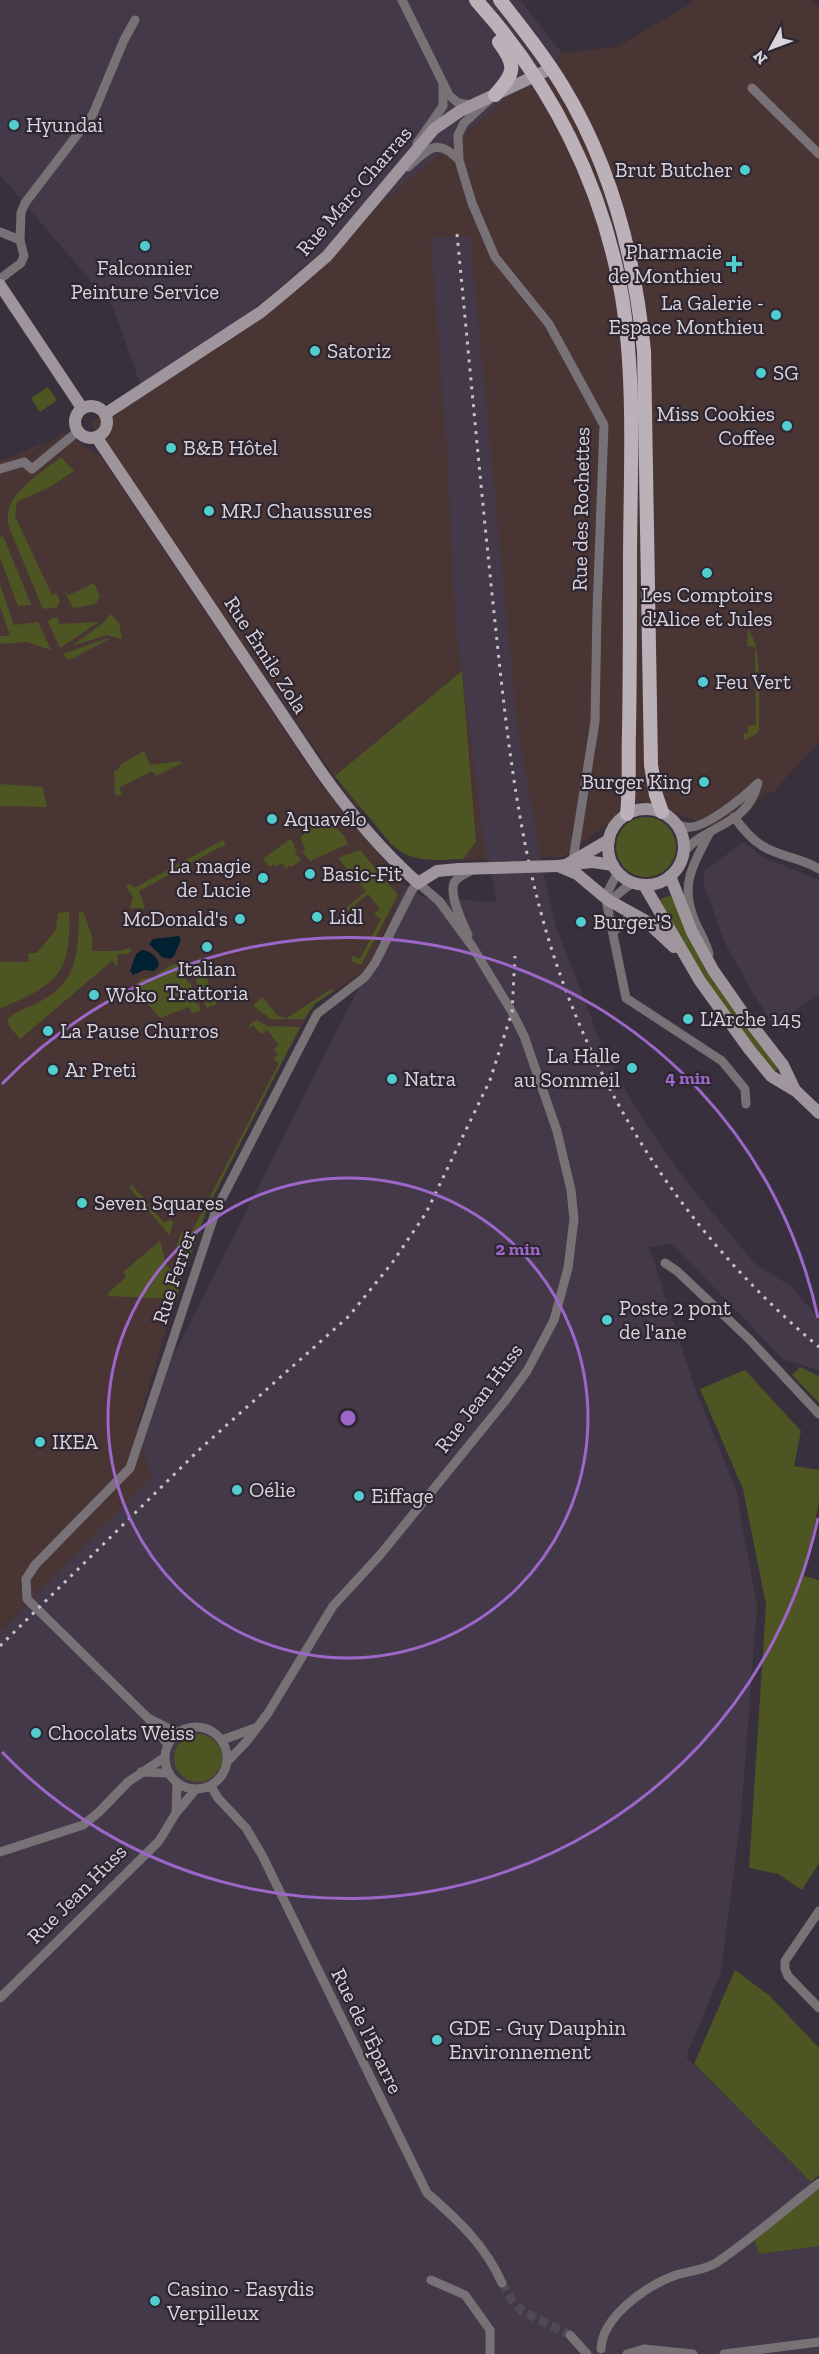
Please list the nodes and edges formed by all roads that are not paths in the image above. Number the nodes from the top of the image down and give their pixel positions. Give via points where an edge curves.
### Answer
1 (402, 0) edge
2 (467, 0) edge
3 (476, 0) edge
4 (487, 0) edge
5 (500, 0) edge
6 (135, 20) dead end
7 (552, 68) junction
8 (535, 75) junction
9 (442, 82) junction
10 (752, 88) dead end
11 (493, 96) junction
12 (473, 105) junction
13 (412, 153) junction
14 (819, 154) edge
15 (598, 158) junction
16 (459, 160) junction
17 (393, 177) junction
18 (0, 232) edge
19 (20, 240) junction
20 (0, 279) edge
21 (0, 285) edge
22 (82, 408) junction
23 (105, 414) junction
24 (77, 432) junction
25 (97, 438) junction
26 (0, 470) edge
27 (662, 812) junction
28 (627, 814) junction
29 (734, 818) junction
30 (677, 824) junction
31 (709, 834) junction
32 (609, 840) junction
33 (684, 852) junction
34 (573, 860) junction
35 (558, 866) junction
36 (615, 869) junction
37 (819, 869) edge
38 (459, 873) junction
39 (670, 876) junction
40 (418, 883) junction
41 (639, 884) junction
42 (608, 900) junction
43 (634, 914) junction
44 (614, 932) junction
45 (472, 946) junction
46 (713, 970) junction
47 (700, 981) junction
48 (796, 1092) junction
49 (746, 1104) dead end
50 (819, 1113) edge
51 (665, 1263) dead end
52 (819, 1414) edge
53 (148, 1718) junction
54 (258, 1727) junction
55 (178, 1733) junction
56 (222, 1740) junction
57 (168, 1745) junction
58 (165, 1757) junction
59 (228, 1761) junction
60 (141, 1772) junction
61 (169, 1773) junction
62 (177, 1783) junction
63 (211, 1786) junction
64 (196, 1790) junction
65 (176, 1813) junction
66 (0, 1852) edge
67 (819, 1911) edge
68 (0, 1998) edge
69 (819, 2008) edge
70 (819, 2183) edge
71 (431, 2280) dead end
72 (502, 2283) tunnel mouth
73 (570, 2335) tunnel mouth
74 (819, 2342) edge
75 (601, 2349) junction
76 (490, 2354) edge
77 (589, 2354) edge
78 (610, 2354) edge
79 (627, 2354) edge
80 (693, 2354) edge
81 (724, 2354) edge

1 - 9 street
2 - 11 main road via 512,60 510,77
3 - 8 main road
4 - 7 main road via 538,64
5 - 7 main road
6 - 19 street via 93,114 25,203
7 - 8 main road, Rue Marc Charras
7 - 15 main road
8 - 11 main road, Rue Marc Charras
8 - 15 main road via 550,85 582,140
8 - 28 main road via 592,186 616,268 625,323 631,639
9 - 12 street via 453,99
9 - 13 street via 443,106
10 - 14 street
11 - 12 main road, Rue Marc Charras
11 - 16 street, Rue des Rochettes via 460,128
12 - 13 main road, Rue Marc Charras via 434,129
13 - 17 main road, Rue Marc Charras
15 - 27 main road via 628,248 644,351 651,754 653,783
16 - 17 street via 448,149 434,147
16 - 34 street, Rue des Rochettes via 495,257 549,324 604,425 595,722
17 - 23 main road, Rue Marc Charras via 327,256 290,288 251,319
18 - 19 street
19 - 20 street via 24,256 21,263
21 - 22 main road
22 - 23 main road via 98,407
22 - 24 main road via 74,419
23 - 25 main road via 106,429
24 - 25 main road via 86,438
24 - 26 street via 32,469 24,462
25 - 40 main road, Rue Émile Zola via 329,785
27 - 28 main road via 638,809
27 - 30 main road
28 - 32 main road via 612,830
29 - 30 street via 753,800 758,783 741,799 696,826
29 - 31 street
29 - 37 street via 761,845
30 - 33 main road
31 - 33 street via 698,838
31 - 46 street via 691,872 687,893
32 - 34 main road
32 - 36 main road
33 - 39 main road via 677,870
34 - 35 main road
35 - 36 main road via 593,862
35 - 38 main road, bridge
35 - 42 main road via 577,874
36 - 41 main road
36 - 42 street
38 - 40 main road via 437,871
38 - 45 street, Rue Jean Huss via 452,896
39 - 41 main road via 663,881
39 - 46 main road via 692,932
40 - 45 street, Rue Jean Huss via 439,901
40 - 53 street, Rue Ferrer via 365,977 317,1014 216,1210 130,1468 26,1579 27,1599 34,1607
41 - 42 street via 627,886
41 - 47 main road
42 - 43 main road
42 - 44 street
43 - 44 street
43 - 47 main road via 673,945
44 - 49 street via 626,998 722,1061 744,1089
45 - 54 street, Rue Jean Huss via 518,1024 565,1158 574,1219 561,1298 527,1371 380,1555 333,1606
46 - 48 main road via 783,1065
47 - 48 main road via 771,1076
48 - 50 main road
51 - 52 street via 749,1339
53 - 55 street
53 - 57 street
54 - 56 street
54 - 59 street, Rue Jean Huss
55 - 56 street via 186,1728 206,1728
55 - 57 street
56 - 59 street
57 - 58 street
58 - 60 street
58 - 61 street
59 - 63 street via 219,1780
60 - 61 street
60 - 66 street via 83,1825
61 - 62 street
62 - 64 street
62 - 65 street, Rue Jean Huss
63 - 64 street
63 - 72 street, Rue de l'Éparre via 246,1828 262,1855 427,2193 473,2234
64 - 65 street, Rue Jean Huss
65 - 68 street, Rue Jean Huss via 159,1841
67 - 69 street via 785,1961 788,1976
70 - 75 street via 714,2264 675,2276 620,2310 607,2325
71 - 76 street via 465,2295 490,2330
73 - 77 street
74 - 81 street
75 - 77 street
75 - 78 street
79 - 80 street via 644,2349

